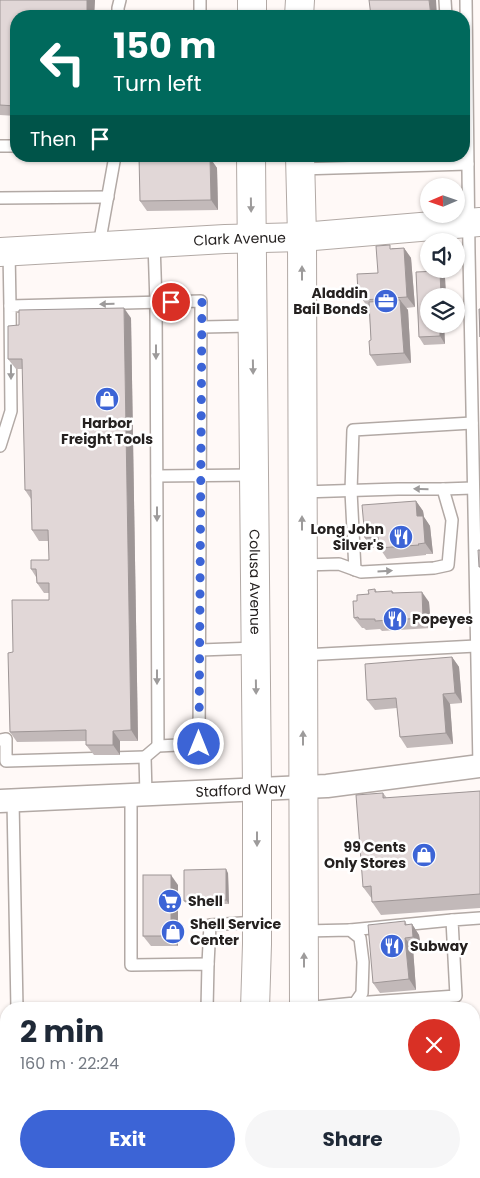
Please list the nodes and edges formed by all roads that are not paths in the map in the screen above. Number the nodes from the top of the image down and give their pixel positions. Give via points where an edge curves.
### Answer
1 (114, 162) edge
2 (251, 162) edge
3 (300, 162) edge
4 (343, 162) edge
5 (460, 162) edge
6 (468, 164) joint
7 (108, 197) junction
8 (0, 198) edge
9 (474, 222) edge
10 (302, 237) junction
11 (252, 238) junction
12 (154, 242) junction
13 (99, 245) junction
14 (4, 251) edge
15 (156, 303) junction
16 (10, 306) junction
17 (253, 326) junction
18 (202, 327) junction
19 (472, 423) junction
20 (0, 446) edge
21 (201, 475) junction
22 (254, 475) junction
23 (157, 476) junction
24 (474, 488) junction
25 (443, 489) junction
26 (351, 491) junction
27 (302, 492) junction
28 (303, 565) junction
29 (355, 570) junction
30 (476, 646) junction
31 (256, 648) junction
32 (200, 650) junction
33 (302, 654) junction
34 (0, 740) edge
35 (158, 746) junction
36 (145, 757) junction
37 (479, 766) edge
38 (303, 787) junction
39 (257, 790) junction
40 (138, 795) junction
41 (7, 801) edge
42 (480, 918) edge
43 (452, 920) junction
44 (257, 922) junction
45 (350, 930) junction
46 (304, 931) junction
47 (208, 964) junction
48 (17, 1002) edge
49 (207, 1002) edge
50 (255, 1002) edge
51 (304, 1002) edge
52 (356, 1002) edge
53 (369, 1002) edge

1 - 7 lane
2 -> 11 main road, Colusa Avenue
3 - 4 lane
3 - 10 main road
5 - 6 lane
6 - 9 lane
7 - 8 lane
7 - 13 lane
9 - 10 main road, Clark Avenue
9 - 19 lane
10 - 11 main road, Clark Avenue
27 -> 10 main road
11 - 12 main road, Clark Avenue
11 - 17 main road, Colusa Avenue
12 - 13 main road, Clark Avenue
12 - 15 lane
13 - 14 main road, Clark Avenue
14 - 16 lane
15 -> 16 lane
15 - 18 lane via 202,301
15 -> 23 lane
16 -> 20 lane via 11,411
17 - 18 lane
17 -> 22 main road, Colusa Avenue
18 - 21 lane
19 - 24 lane
19 - 26 lane via 353,430
21 - 22 lane
21 - 23 lane
21 - 32 lane
22 - 31 main road, Colusa Avenue
23 -> 35 lane
24 - 25 lane
24 - 30 lane
25 -> 26 lane
29 -> 25 lane via 448,565 452,520
26 - 27 lane
26 - 29 lane
28 -> 27 main road
28 - 29 lane via 339,564
28 - 33 main road
30 - 33 lane
30 - 37 lane
31 - 32 lane
31 -> 39 main road, Colusa Avenue
32 - 35 lane via 199,744
38 -> 33 main road
34 - 36 lane via 6,740 6,760
35 - 36 lane
36 - 40 lane
37 - 38 street, Stafford Way
38 - 39 street, Stafford Way
38 - 46 main road
39 - 40 street, Stafford Way
39 -> 44 main road, Colusa Avenue
40 - 41 street, Stafford Way
40 - 47 lane via 131,862 131,965
41 - 48 lane
42 - 43 lane
43 - 45 lane
43 - 53 lane via 456,996
44 - 47 lane via 210,925
44 - 50 main road, Colusa Avenue
45 - 46 lane
45 - 52 lane via 360,938 363,962 362,993
51 -> 46 main road
47 - 49 lane

